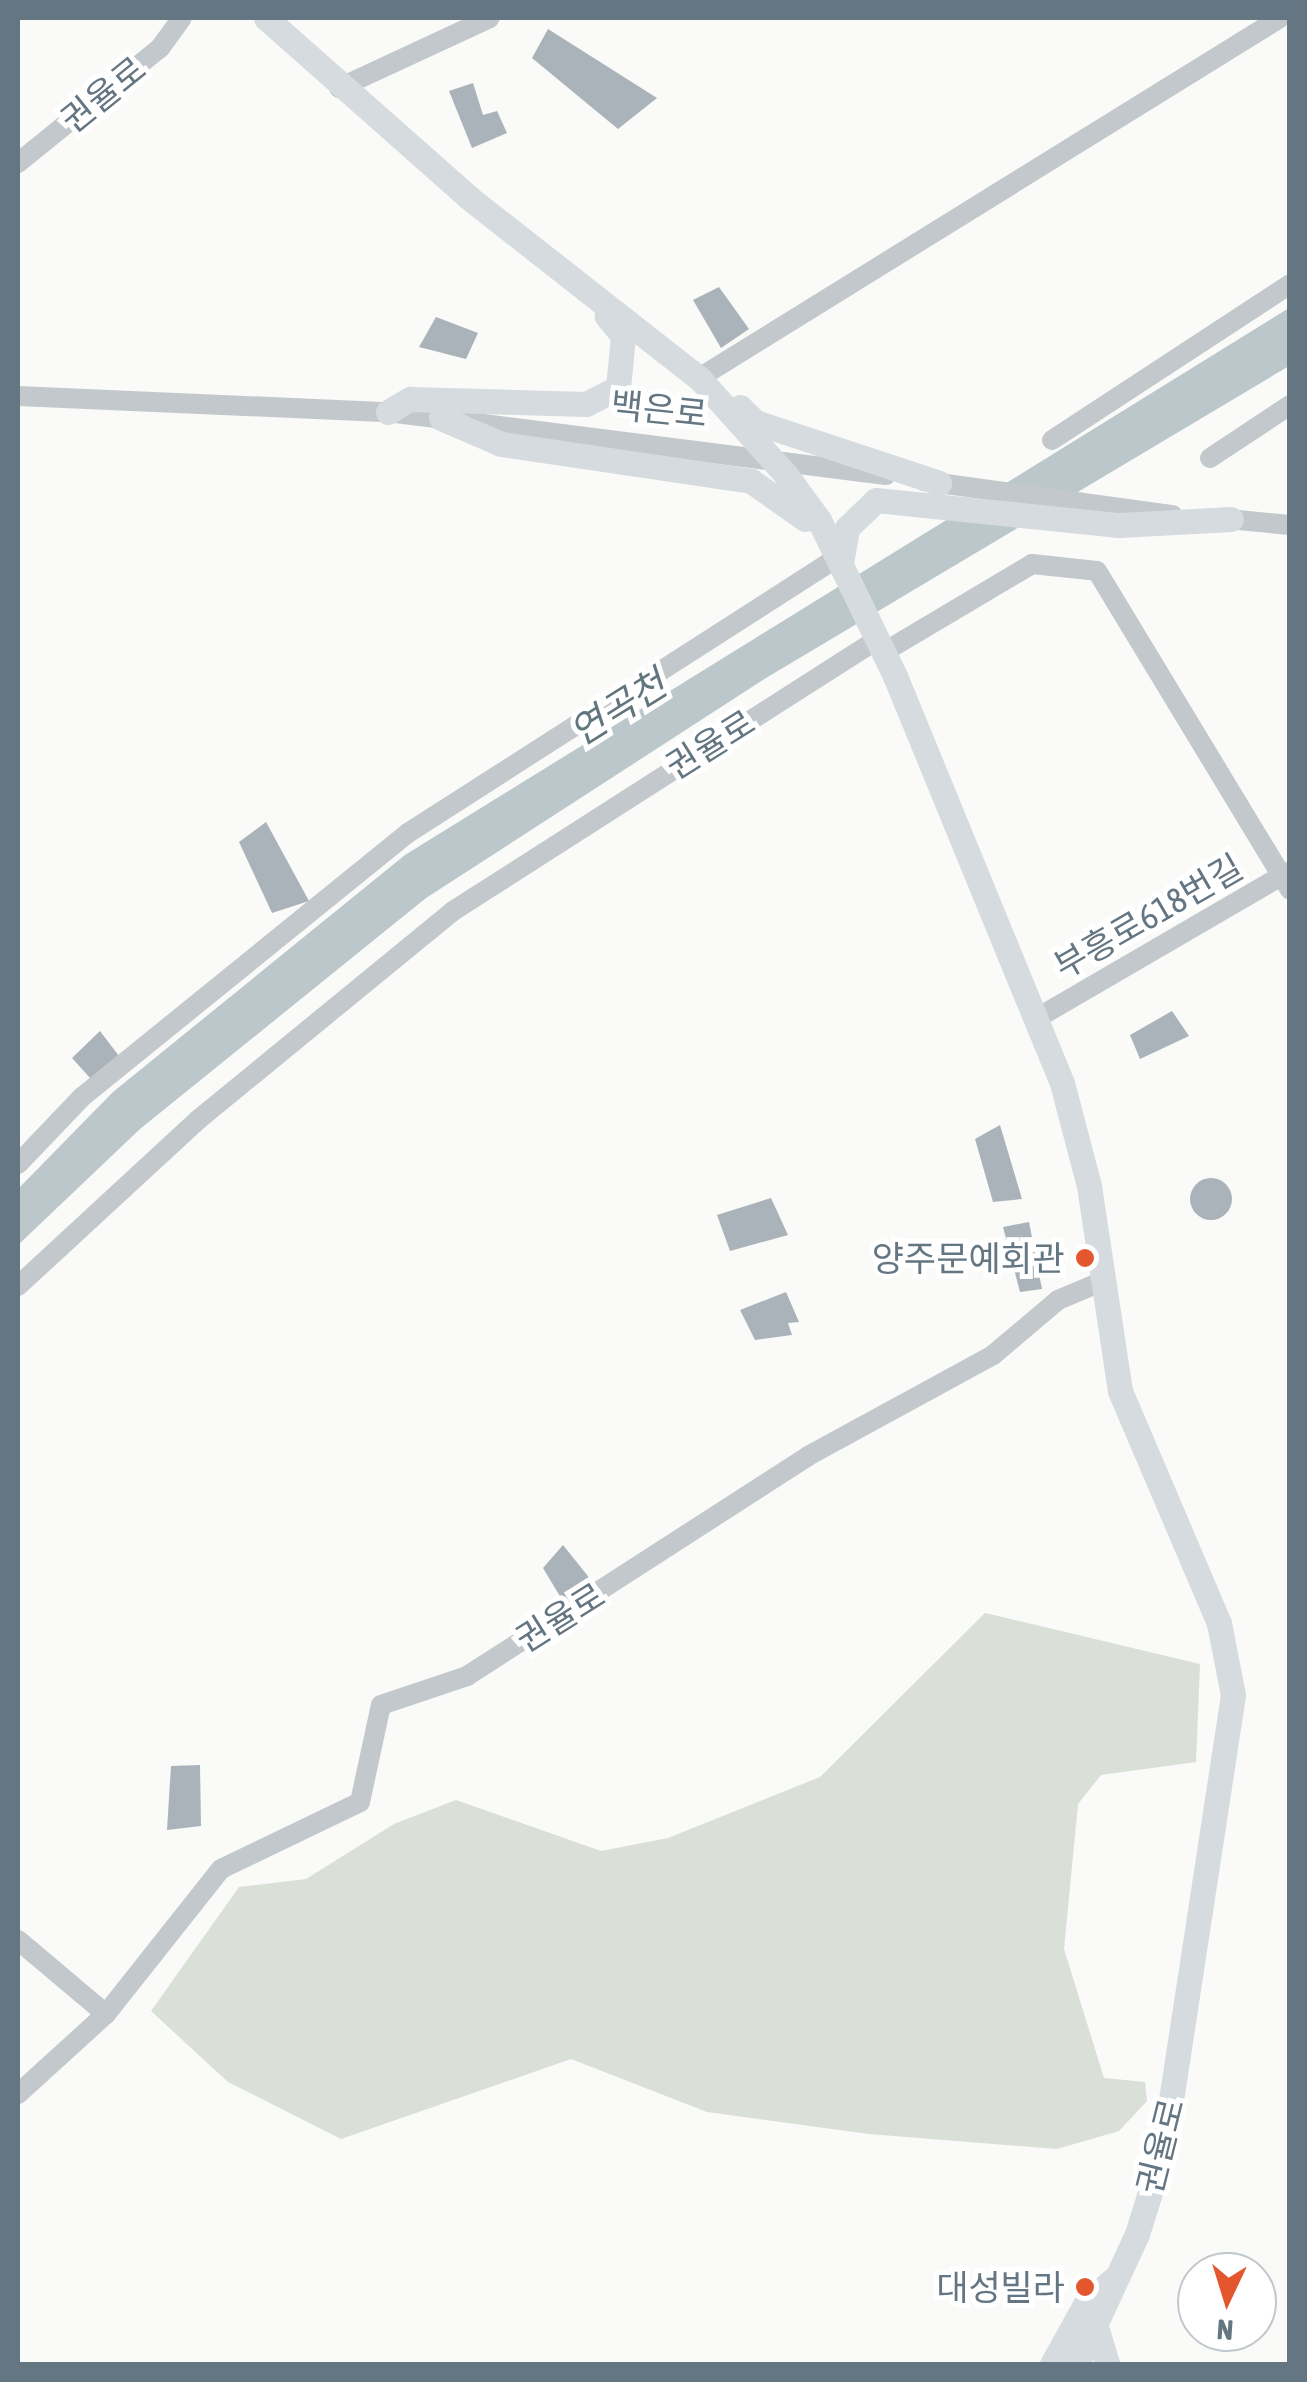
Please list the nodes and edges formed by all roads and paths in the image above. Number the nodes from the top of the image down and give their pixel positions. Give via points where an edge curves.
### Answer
1 (182, 18) edge
2 (266, 18) edge
3 (490, 18) edge
4 (1280, 18) edge
5 (340, 88) junction
6 (18, 163) edge
7 (506, 227) junction
8 (1290, 284) edge
9 (703, 376) junction
10 (18, 396) edge
11 (1290, 405) edge
12 (388, 412) junction
13 (440, 418) junction
14 (1052, 440) dead end
15 (768, 455) junction
16 (1210, 458) dead end
17 (940, 494) junction
18 (1121, 516) junction
19 (1231, 519) joint
20 (1290, 524) edge
21 (838, 556) junction
22 (881, 645) junction
23 (1286, 880) edge
24 (1038, 1017) junction
25 (18, 1164) edge
26 (1102, 1281) junction
27 (18, 1286) edge
28 (18, 1940) edge
29 (106, 2014) junction
30 (18, 2094) edge
31 (1119, 2276) junction
32 (1096, 2327) junction
33 (1052, 2364) edge
34 (1077, 2364) edge
35 (1107, 2364) edge

1 - 6 street, 권율로 via 160,48
2 - 5 main road
3 - 5 street
4 - 9 street
5 - 7 main road
7 - 9 main road
7 - 12 main road via 617,328 624,352 618,388 586,404 410,399
8 - 14 street
9 - 15 main road
9 - 17 main road via 755,422
10 - 12 street, 백은로
11 - 16 street
12 - 13 street, 백은로
13 - 15 street, 백은로
13 - 21 main road via 500,444 751,481
15 - 17 street, 백은로
15 - 21 main road
17 - 18 main road
17 - 18 street, 백은로 via 970,488
17 - 21 main road via 876,500 860,508
18 - 19 main road
19 - 20 street
21 - 22 main road
21 - 25 street via 408,833 82,1097
22 - 23 street via 1032,564 1096,571
22 - 24 main road, 권율로
22 - 27 street, 권율로 via 453,911 199,1119
23 - 24 street, 부흥로618번길
24 - 26 main road, 권율로 via 1074,1124
26 - 29 street, 권율로 via 1058,1300 993,1356 808,1456 467,1676 382,1705 360,1802 221,1869
26 - 31 main road, 권율로 via 1127,1414 1219,1623 1233,1695 1170,2114
28 - 29 street
29 - 30 street, 권율로
31 - 32 main road, 권율로
31 - 33 main road via 1086,2303
32 - 34 main road, 권율로
32 - 35 main road

